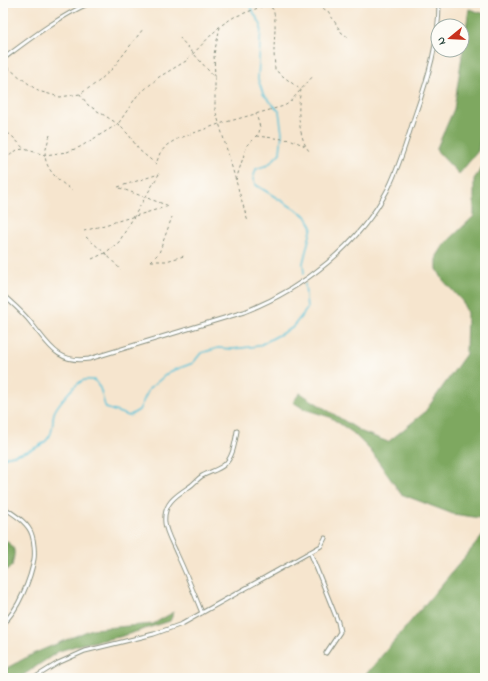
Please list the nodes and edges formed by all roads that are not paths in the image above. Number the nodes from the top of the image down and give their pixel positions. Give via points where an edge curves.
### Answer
1 (90, 3) edge
2 (439, 3) edge
3 (3, 59) edge
4 (3, 295) edge
5 (237, 431) dead end
6 (3, 507) edge
7 (325, 538) dead end
8 (310, 552) junction
9 (202, 613) junction
10 (3, 623) edge
11 (326, 653) dead end
12 (34, 678) edge

1 - 3 lane via 44,28
2 - 4 lane via 431,66 398,167 388,188 365,226 347,245 294,286 263,305 244,312 77,361 64,357 53,349 31,322
5 - 9 lane via 231,455 225,464 197,479 171,500 165,517 165,525
6 - 10 lane via 20,518 32,534 35,558 20,599
7 - 8 lane via 321,546
8 - 9 lane
8 - 11 lane via 340,632
9 - 12 lane via 170,629 98,647 74,656

